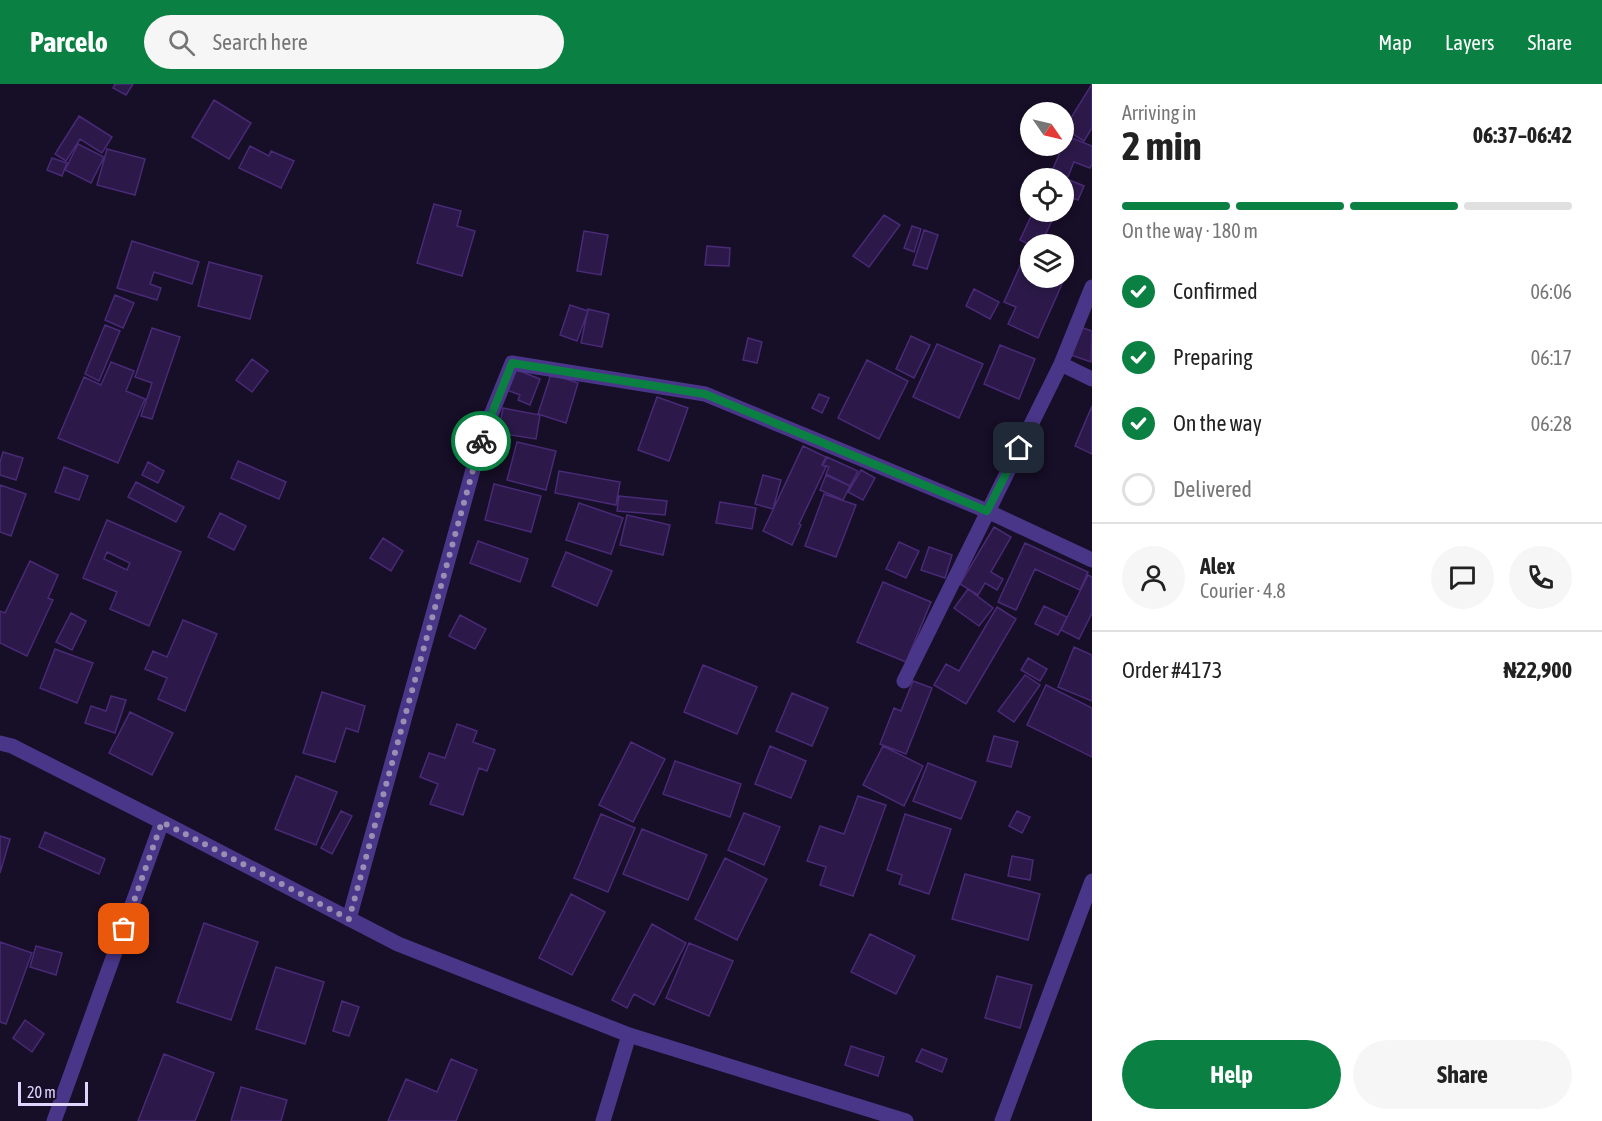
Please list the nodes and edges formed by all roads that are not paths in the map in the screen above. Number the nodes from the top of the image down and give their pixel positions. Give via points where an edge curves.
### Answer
1 (1092, 287) edge
2 (1061, 364) junction
3 (1092, 379) edge
4 (987, 511) junction
5 (1092, 560) edge
6 (904, 681) dead end
7 (0, 743) edge
8 (162, 822) junction
9 (1092, 881) edge
10 (349, 919) junction
11 (629, 1035) junction
12 (54, 1121) edge
13 (603, 1121) edge
14 (906, 1121) edge
15 (1002, 1121) edge

1 - 2 street
2 - 3 street
2 - 4 street
4 - 5 street
4 - 6 street
4 - 10 street via 705,394 512,363 482,437
7 - 8 street
8 - 10 street
8 - 12 street
9 - 15 street
10 - 11 street via 398,945
11 - 13 street
11 - 14 street

